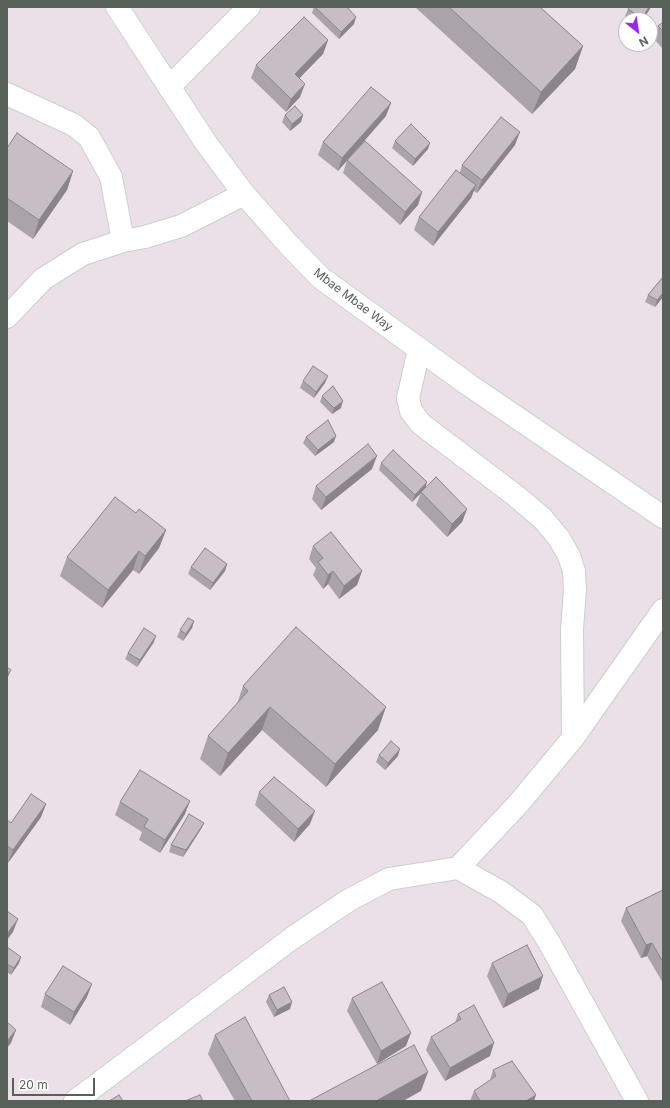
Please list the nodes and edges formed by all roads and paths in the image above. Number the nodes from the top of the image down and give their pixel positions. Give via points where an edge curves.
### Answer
1 (117, 7) edge
2 (249, 7) edge
3 (169, 87) junction
4 (7, 94) edge
5 (244, 194) junction
6 (123, 241) junction
7 (7, 317) edge
8 (419, 350) junction
9 (663, 517) edge
10 (663, 610) edge
11 (573, 738) junction
12 (458, 868) junction
13 (75, 1101) edge
14 (637, 1101) edge

1 - 3 street, Mbae Mbae Way
2 - 3 street
3 - 5 street, Mbae Mbae Way
4 - 6 street via 74,125 89,137 111,177
5 - 6 street via 181,226 145,238
5 - 8 street, Mbae Mbae Way via 321,278
6 - 7 street via 83,254 43,279
8 - 9 street, Mbae Mbae Way
8 - 11 street via 408,398 411,411 417,420 542,518 559,538 569,556 574,571 575,590 572,629
10 - 11 street
11 - 12 street
12 - 13 street via 389,879 349,900 291,939
12 - 14 street via 501,892 532,915

